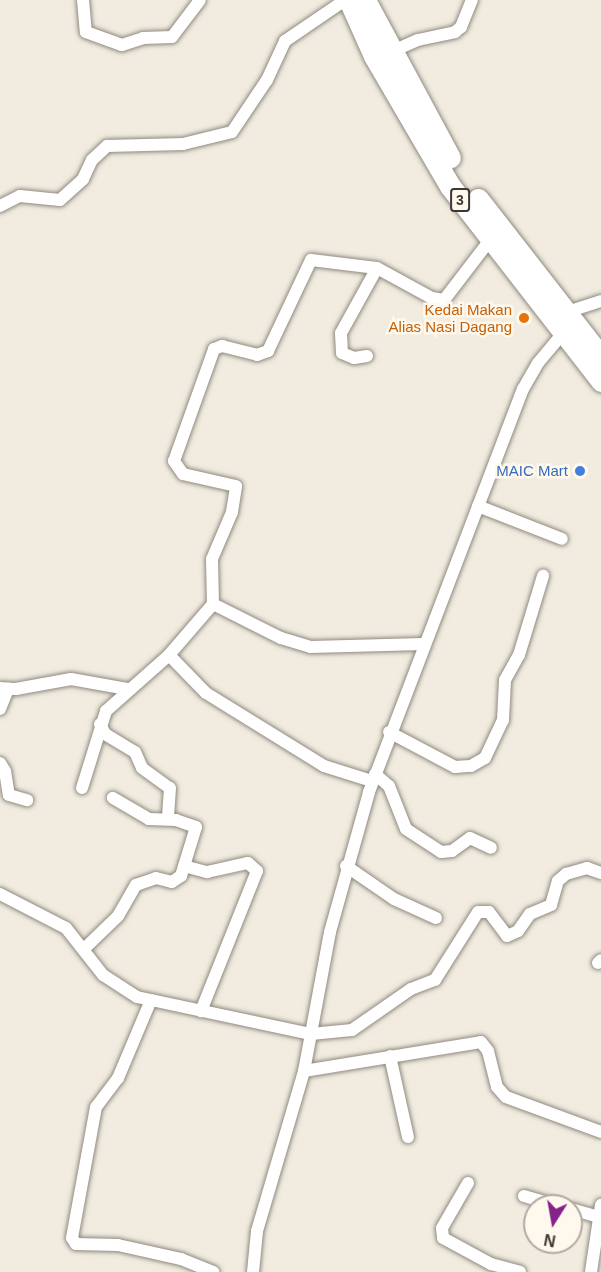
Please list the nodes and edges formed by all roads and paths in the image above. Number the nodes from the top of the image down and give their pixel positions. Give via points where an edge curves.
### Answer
1 (83, 0) edge
2 (200, 0) edge
3 (347, 0) edge
4 (365, 0) edge
5 (472, 0) edge
6 (393, 51) junction
7 (0, 206) edge
8 (490, 240) junction
9 (377, 268) junction
10 (601, 301) edge
11 (564, 313) junction
12 (562, 334) junction
13 (367, 356) dead end
14 (601, 357) edge
15 (601, 381) edge
16 (478, 506) junction
17 (562, 540) dead end
18 (543, 576) dead end
19 (213, 604) junction
20 (423, 644) junction
21 (169, 655) junction
22 (4, 688) edge
23 (127, 689) junction
24 (0, 709) edge
25 (100, 724) junction
26 (389, 732) junction
27 (0, 763) edge
28 (372, 783) junction
29 (82, 788) dead end
30 (113, 798) dead end
31 (27, 800) dead end
32 (168, 819) junction
33 (491, 848) dead end
34 (184, 866) junction
35 (346, 867) junction
36 (601, 873) edge
37 (0, 894) edge
38 (435, 918) dead end
39 (85, 948) junction
40 (151, 1000) junction
41 (201, 1011) junction
42 (311, 1034) junction
43 (390, 1056) junction
44 (304, 1071) junction
45 (601, 1132) edge
46 (408, 1137) dead end
47 (468, 1183) dead end
48 (583, 1210) edge
49 (600, 1211) edge
50 (599, 1235) edge
51 (213, 1272) edge
52 (253, 1272) edge
53 (520, 1272) edge
54 (591, 1272) edge

1 - 2 street via 86,32 122,45 142,38 172,37
3 - 7 street via 285,41 267,80 232,132 183,144 107,146 92,160 83,179 60,200 20,196
3 - 8 highway, 3 via 374,56 450,186
4 - 6 highway, 3
5 - 6 street via 466,18 455,32 418,40
6 - 11 highway, 3 via 457,171
8 - 9 street via 444,300 432,298
8 - 12 highway, 3
9 - 13 street via 341,333 342,353 354,358
9 - 19 street via 311,260 268,351 258,355 222,346 214,349 174,461 183,474 236,486 232,512 212,560
10 - 11 street
11 - 14 highway, 3
12 - 15 highway, 3
12 - 16 street via 531,373
16 - 17 street
16 - 20 street
18 - 26 street via 519,655 505,680 503,720 485,758 471,766 455,767
19 - 20 street via 281,638 311,647
19 - 21 street
20 - 26 street
21 - 23 street
21 - 28 street via 206,693 324,766
22 - 23 street via 71,679
22 - 24 street
23 - 25 street
25 - 29 street
25 - 32 street via 110,737 135,752 142,768 170,788
26 - 28 street
27 - 31 street via 9,795
28 - 33 street via 389,786 406,829 441,852 452,851 470,838
28 - 35 street
30 - 32 street via 149,819
32 - 34 street via 196,827
34 - 39 street via 176,881 156,878 136,885 118,916
34 - 41 street via 207,872 248,863 257,871
35 - 38 street via 394,899
35 - 42 street
36 - 42 street via 587,868 566,874 558,881 551,905 530,914 510,935 489,912 478,912 435,980 411,989 352,1030
37 - 39 street via 57,922
39 - 40 street via 112,983
40 - 41 street
40 - 51 street via 118,1078 96,1107 72,1238 76,1244 118,1245 181,1259
41 - 42 street
42 - 44 street
43 - 44 street
43 - 45 street via 481,1042 488,1051 497,1087 506,1097
43 - 46 street
44 - 52 street via 260,1216
47 - 53 street via 442,1228 443,1238 491,1264
48 - 49 street
49 - 50 street
50 - 54 street

